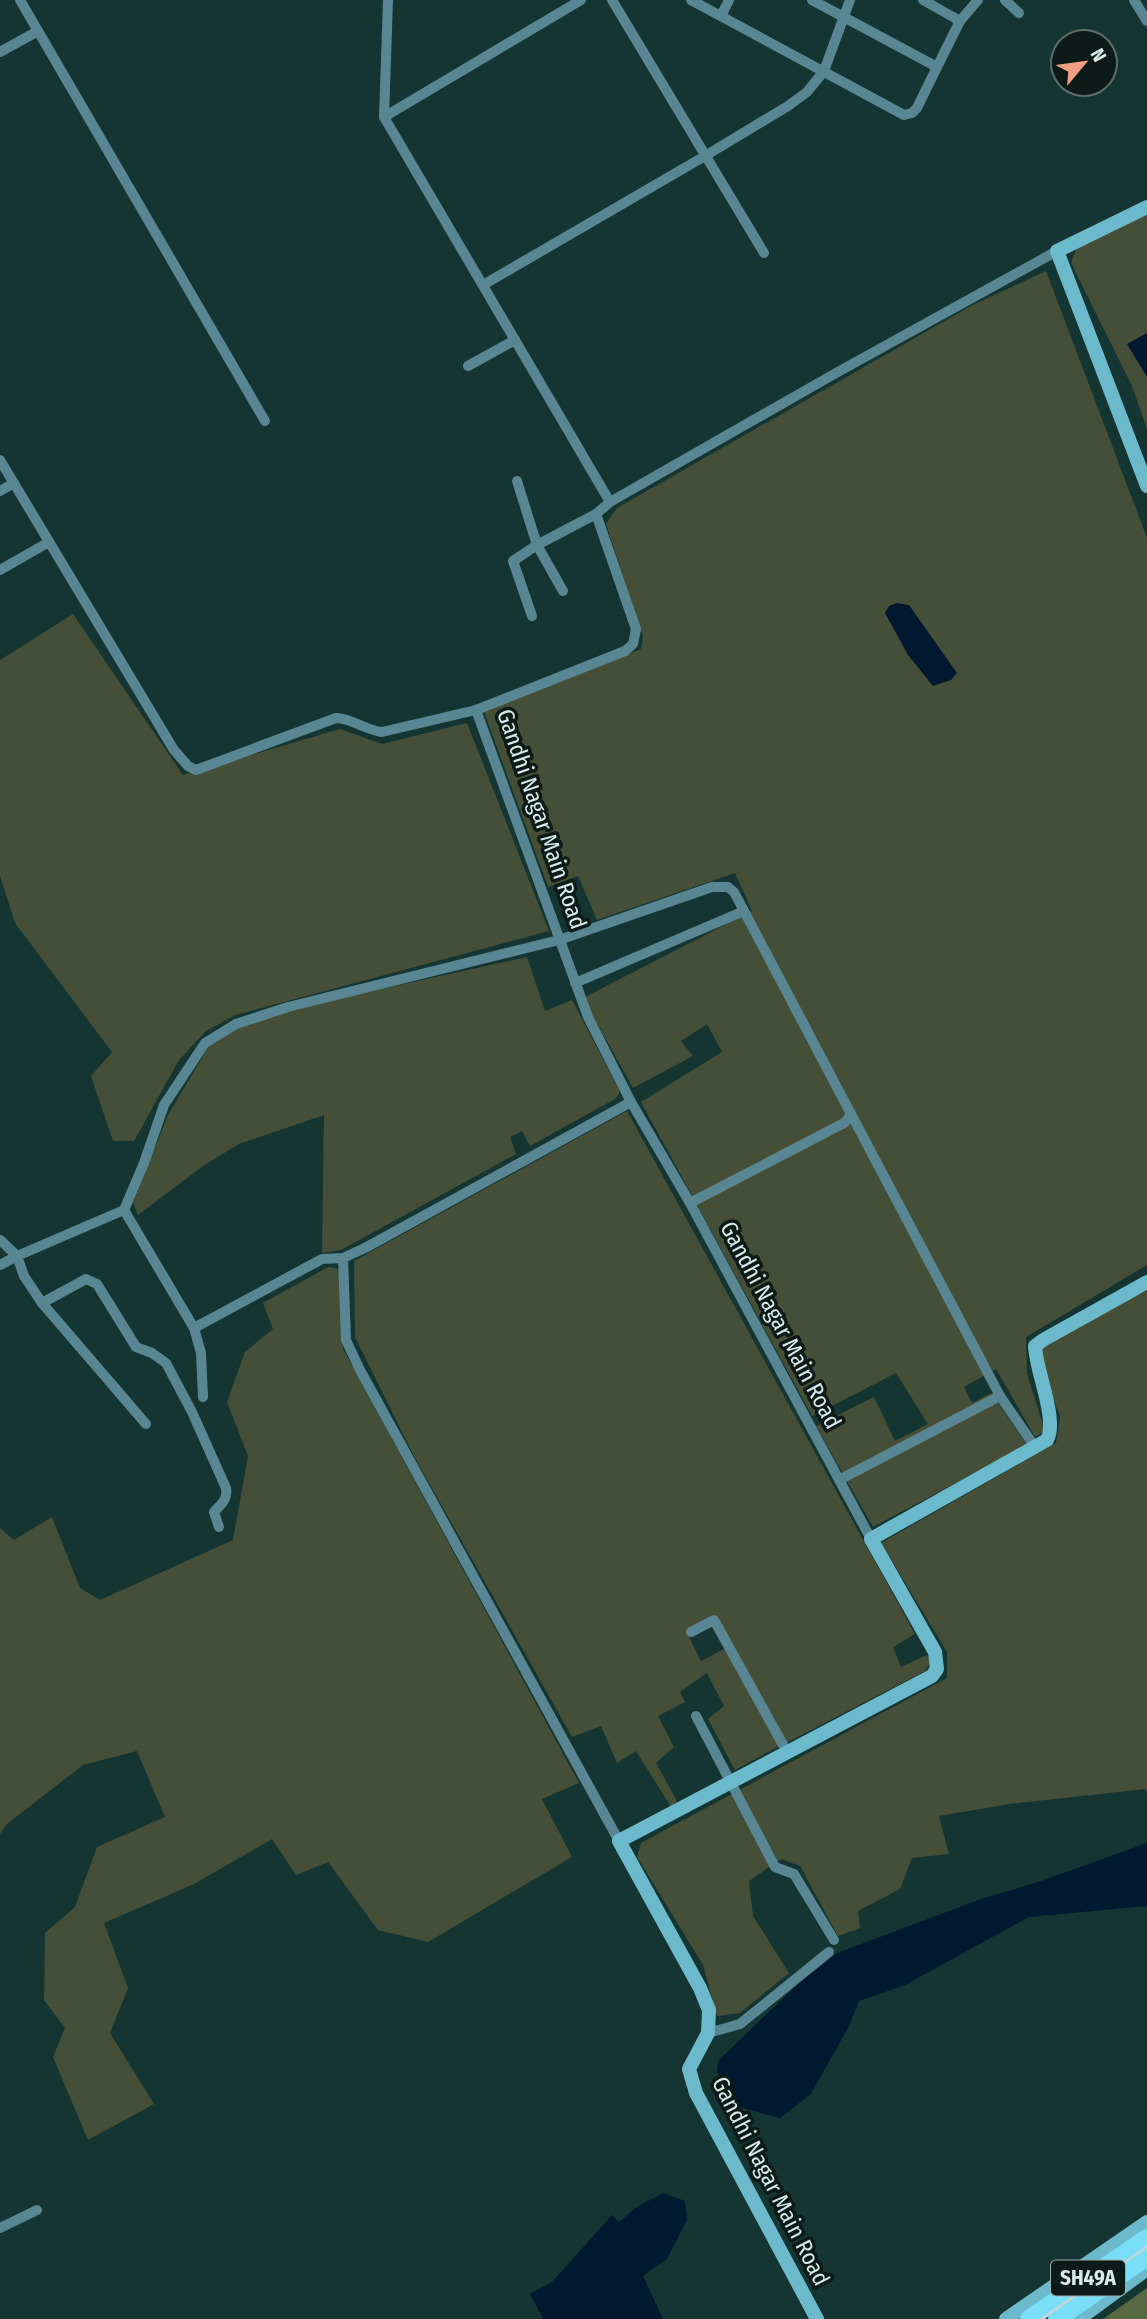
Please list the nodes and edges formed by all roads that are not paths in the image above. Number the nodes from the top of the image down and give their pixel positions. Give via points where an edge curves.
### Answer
1 (19, 0) edge
2 (388, 0) edge
3 (581, 0) edge
4 (612, 0) edge
5 (691, 0) edge
6 (729, 0) edge
7 (812, 0) edge
8 (850, 0) edge
9 (923, 0) edge
10 (978, 0) edge
11 (1005, 0) edge
12 (1134, 0) edge
13 (1020, 13) dead end
14 (722, 16) junction
15 (844, 16) junction
16 (960, 21) junction
17 (1147, 21) edge
18 (38, 31) junction
19 (0, 52) edge
20 (937, 67) junction
21 (824, 71) junction
22 (384, 117) junction
23 (705, 156) junction
24 (1147, 206) edge
25 (1057, 251) junction
26 (764, 253) dead end
27 (483, 285) junction
28 (515, 340) junction
29 (468, 366) dead end
30 (265, 421) dead end
31 (0, 460) edge
32 (517, 481) dead end
33 (14, 483) junction
34 (1147, 486) edge
35 (0, 491) edge
36 (610, 502) junction
37 (596, 514) junction
38 (49, 542) junction
39 (537, 545) junction
40 (0, 570) edge
41 (563, 591) dead end
42 (532, 616) dead end
43 (476, 709) junction
44 (744, 911) junction
45 (559, 940) junction
46 (575, 983) junction
47 (631, 1102) junction
48 (850, 1112) junction
49 (690, 1203) junction
50 (124, 1210) junction
51 (0, 1240) edge
52 (17, 1256) junction
53 (343, 1258) junction
54 (0, 1265) edge
55 (1147, 1282) edge
56 (42, 1303) junction
57 (194, 1328) junction
58 (203, 1396) dead end
59 (1000, 1396) junction
60 (146, 1424) dead end
61 (1035, 1447) junction
62 (839, 1480) junction
63 (219, 1527) dead end
64 (871, 1539) junction
65 (691, 1632) dead end
66 (695, 1716) dead end
67 (787, 1752) junction
68 (730, 1781) junction
69 (619, 1842) junction
70 (834, 1940) dead end
71 (829, 1952) dead end
72 (708, 2033) junction
73 (37, 2210) dead end
74 (1147, 2222) edge
75 (0, 2228) edge
76 (1147, 2238) edge
77 (1147, 2257) edge
78 (1147, 2269) edge
79 (817, 2319) edge
80 (1006, 2319) edge
81 (1029, 2319) edge
82 (1057, 2319) edge
83 (1079, 2319) edge

1 - 18 street
2 - 22 street
3 - 22 street
4 - 23 street
5 - 14 street
6 - 14 street
7 - 15 street
8 - 15 street
9 - 16 street
10 - 16 street
11 - 13 street
12 - 17 street
14 - 21 street
15 - 20 street
15 - 21 street
16 - 20 street
18 - 19 street
18 - 30 street
20 - 21 street via 918,108 904,115
21 - 23 street via 788,106
22 - 27 street
23 - 26 street
23 - 27 street
24 - 25 street
25 - 34 street
25 - 36 street
27 - 28 street
28 - 29 street
28 - 36 street
31 - 33 street
32 - 39 street
33 - 35 street
33 - 38 street
36 - 37 street
37 - 39 street
37 - 43 street, Gandhi Nagar Main Road via 636,629 633,644
38 - 40 street
38 - 43 street via 188,766 196,769 336,718 382,732
39 - 41 street
39 - 42 street via 513,561
43 - 45 street, Gandhi Nagar Main Road
44 - 45 street via 728,887 712,887
44 - 46 street
44 - 48 street
45 - 46 street, Gandhi Nagar Main Road
45 - 50 street via 288,1007 236,1024 205,1043 164,1105
46 - 47 street, Gandhi Nagar Main Road
47 - 49 street, Gandhi Nagar Main Road
47 - 53 street
48 - 49 street via 844,1123
48 - 59 street
49 - 62 street, Gandhi Nagar Main Road
50 - 52 street
50 - 57 street
51 - 52 street
52 - 54 street
52 - 56 street
53 - 57 street via 322,1259
53 - 69 street via 346,1340 360,1370
55 - 61 street via 1035,1346 1051,1421 1047,1440
56 - 60 street
56 - 63 street via 86,1279 92,1281 136,1347 166,1363 226,1488 223,1504 214,1513
57 - 58 street via 201,1353
59 - 61 street
59 - 62 street
61 - 64 street
62 - 64 street, Gandhi Nagar Main Road
64 - 67 street, Gandhi Nagar Main Road via 935,1652 937,1669 932,1676
65 - 67 street via 714,1620
66 - 68 street
67 - 68 street, Gandhi Nagar Main Road
68 - 69 street, Gandhi Nagar Main Road
68 - 70 street via 775,1867 794,1874
69 - 72 street via 700,1988 709,2010
71 - 72 street via 740,2024
72 - 79 street, Gandhi Nagar Main Road via 689,2069 696,2093
73 - 75 street
74 - 80 street
76 - 81 main road, SH49A
77 - 82 main road, SH49A
78 - 83 street

